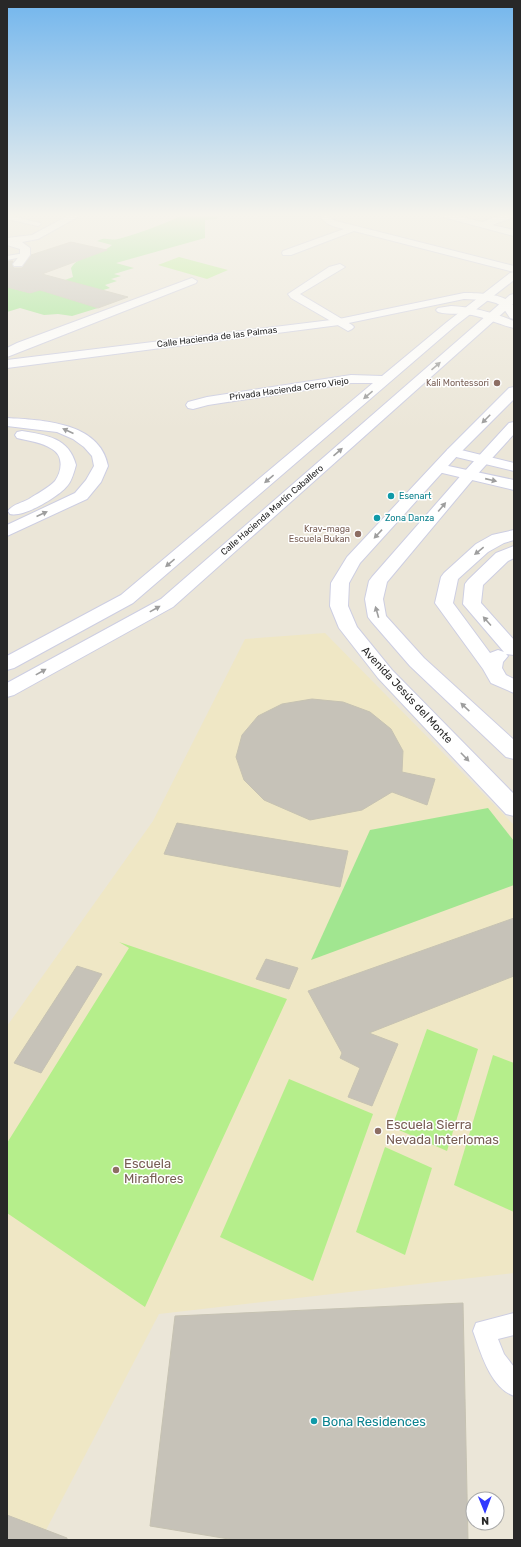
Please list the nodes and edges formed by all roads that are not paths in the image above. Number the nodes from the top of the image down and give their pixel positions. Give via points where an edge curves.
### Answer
1 (181, 285) edge
2 (307, 285) edge
3 (505, 285) edge
4 (486, 297) junction
5 (510, 300) edge
6 (468, 310) junction
7 (492, 316) junction
8 (514, 316) edge
9 (344, 325) junction
10 (514, 325) edge
11 (138, 351) junction
12 (7, 353) edge
13 (7, 364) edge
14 (7, 372) edge
15 (386, 380) junction
16 (514, 391) edge
17 (193, 405) dead end
18 (514, 426) edge
19 (8, 431) edge
20 (453, 452) junction
21 (484, 460) junction
22 (514, 467) edge
23 (439, 468) junction
24 (469, 475) junction
25 (514, 485) edge
26 (7, 516) edge
27 (7, 531) edge
28 (514, 535) edge
29 (514, 551) edge
30 (514, 650) edge
31 (7, 664) edge
32 (492, 668) junction
33 (514, 687) edge
34 (7, 691) edge
35 (514, 752) edge
36 (514, 808) edge
37 (514, 1324) edge
38 (514, 1385) edge

1 - 12 street
2 - 9 street via 293,294
3 - 4 street
4 - 5 street, Calle Hacienda de las Palmas
4 - 6 street
4 - 9 street, Calle Hacienda de las Palmas via 453,298
5 - 7 street, Calle Hacienda Martín Caballero
5 - 8 street
6 - 7 street, Calle Hacienda de las Palmas
6 - 9 street, Calle Hacienda de las Palmas via 439,310
6 - 15 street
7 - 10 street, Calle Hacienda de las Palmas
34 -> 7 street, Calle Hacienda Martín Caballero via 167,603
9 - 11 street, Calle Hacienda de las Palmas
11 - 13 street, Calle Hacienda de las Palmas
11 - 14 street, Calle Hacienda de las Palmas
15 - 17 street, Privada Hacienda Cerro Viejo via 351,379
15 -> 31 street via 127,599
16 -> 20 street, Avenida Jesús del Monte
18 - 21 street
19 - 26 street via 50,442 65,453 69,465 61,484 34,503
27 -> 19 street via 81,496 93,482 101,466 99,454 89,444 60,428 34,424
20 - 21 street
20 - 23 street, Avenida Jesús del Monte
21 - 22 street
21 - 24 street
23 - 24 street
23 -> 36 street, Avenida Jesús del Monte via 353,561 340,584 339,606 348,628 385,674
24 -> 25 street
35 -> 24 street via 417,662 378,618 374,599 378,581
28 -> 32 street via 498,539 482,548 450,577 444,603
30 -> 29 street via 472,604 474,584 502,557
30 - 32 street via 501,654 494,660
32 - 33 street via 498,679
37 - 38 lane via 484,1331 495,1361

